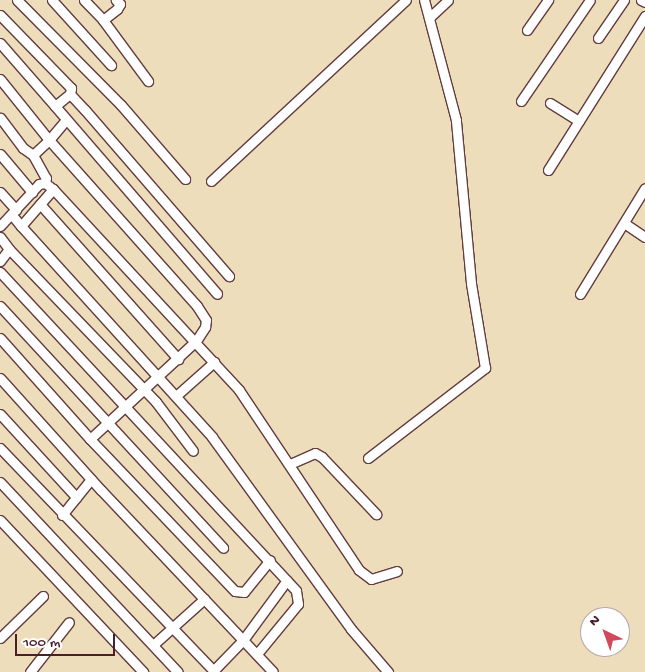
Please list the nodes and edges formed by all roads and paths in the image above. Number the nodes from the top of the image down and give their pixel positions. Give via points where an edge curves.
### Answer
1 (17, 0) edge
2 (52, 0) edge
3 (84, 0) edge
4 (116, 0) edge
5 (406, 0) edge
6 (424, 0) edge
7 (448, 0) edge
8 (548, 0) edge
9 (590, 0) edge
10 (624, 0) edge
11 (641, 0) edge
12 (645, 2) edge
13 (0, 14) edge
14 (431, 16) junction
15 (645, 16) edge
16 (103, 20) junction
17 (527, 30) dead end
18 (598, 38) dead end
19 (0, 42) edge
20 (111, 65) dead end
21 (0, 79) edge
22 (148, 81) dead end
23 (70, 94) junction
24 (522, 101) dead end
25 (550, 102) dead end
26 (55, 106) junction
27 (0, 118) edge
28 (66, 120) junction
29 (579, 121) junction
30 (49, 140) junction
31 (0, 154) edge
32 (33, 154) junction
33 (548, 170) dead end
34 (185, 179) dead end
35 (211, 181) dead end
36 (45, 183) junction
37 (53, 189) junction
38 (645, 189) edge
39 (0, 192) edge
40 (32, 192) junction
41 (40, 204) junction
42 (14, 212) junction
43 (624, 223) junction
44 (0, 226) edge
45 (21, 226) junction
46 (0, 237) edge
47 (645, 237) edge
48 (9, 249) junction
49 (0, 261) edge
50 (0, 272) edge
51 (229, 276) dead end
52 (217, 294) dead end
53 (580, 294) dead end
54 (0, 306) edge
55 (0, 338) edge
56 (196, 341) junction
57 (178, 359) junction
58 (214, 362) junction
59 (160, 376) junction
60 (0, 378) edge
61 (144, 391) junction
62 (177, 395) junction
63 (125, 409) junction
64 (0, 414) edge
65 (108, 423) junction
66 (90, 439) junction
67 (0, 448) edge
68 (193, 451) dead end
69 (368, 458) dead end
70 (290, 464) junction
71 (91, 479) junction
72 (0, 482) edge
73 (76, 497) junction
74 (376, 514) dead end
75 (62, 515) junction
76 (0, 520) edge
77 (223, 548) dead end
78 (270, 560) junction
79 (397, 571) dead end
80 (287, 580) junction
81 (42, 596) dead end
82 (204, 599) junction
83 (69, 622) dead end
84 (172, 628) junction
85 (0, 638) edge
86 (243, 640) junction
87 (153, 645) junction
88 (257, 654) junction
89 (215, 671) edge
90 (30, 672) edge
91 (143, 672) edge
92 (178, 672) edge
93 (273, 672) edge
94 (388, 672) edge

1 - 34 street via 121,105
2 - 20 street
3 - 16 street
4 - 16 street via 120,4
5 - 35 street
6 - 14 street
7 - 14 street
8 - 17 street
9 - 24 street
10 - 18 street
11 - 12 street
13 - 23 street via 70,88
14 - 69 street via 456,120 471,283 485,368
15 - 29 street
16 - 22 street
19 - 26 street
21 - 30 street
23 - 26 street
23 - 51 street via 117,143
25 - 29 street
26 - 28 street
27 - 32 street via 23,148
28 - 30 street
28 - 52 street
29 - 33 street
30 - 32 street
30 - 56 street via 202,314 205,327
31 - 40 street
32 - 36 street via 46,178
36 - 37 street
36 - 40 street via 39,184
37 - 41 street
37 - 56 street
38 - 43 street
39 - 42 street
40 - 42 street
41 - 45 street
41 - 57 street
42 - 44 street
42 - 45 street
43 - 47 street
43 - 53 street
45 - 59 street
46 - 48 street
48 - 49 street
48 - 61 street
50 - 63 street
54 - 65 street
55 - 66 street
56 - 57 street
56 - 58 street
57 - 59 street
58 - 62 street
58 - 70 street via 239,390
59 - 61 street
59 - 62 street
60 - 71 street
61 - 63 street
61 - 68 street
62 - 94 street via 232,463 351,629
63 - 65 street
63 - 78 street
64 - 73 street
65 - 66 street
65 - 77 street
66 - 78 street via 235,591 244,592
67 - 75 street
70 - 74 street via 315,453 322,457
70 - 79 street via 362,574 376,580
71 - 73 street
71 - 82 street
72 - 87 street
73 - 75 street
75 - 84 street
76 - 91 street
78 - 80 street
80 - 86 street
80 - 88 street via 299,596 298,604
81 - 85 street
82 - 84 street
82 - 86 street
83 - 90 street
84 - 87 street
84 - 89 street
86 - 88 street
86 - 89 street
87 - 92 street
88 - 93 street

